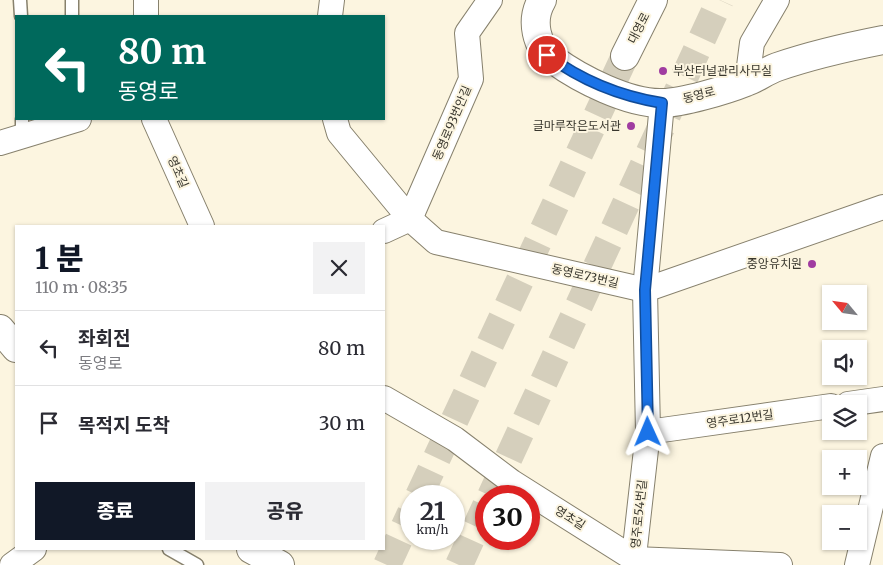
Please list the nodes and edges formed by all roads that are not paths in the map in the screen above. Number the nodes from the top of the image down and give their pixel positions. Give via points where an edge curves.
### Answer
1 (20, 0) edge
2 (72, 0) edge
3 (146, 0) edge
4 (332, 0) edge
5 (490, 0) edge
6 (542, 0) edge
7 (653, 0) edge
8 (777, 0) edge
9 (21, 15) edge
10 (72, 15) edge
11 (146, 15) edge
12 (330, 15) edge
13 (883, 40) edge
14 (625, 56) tunnel mouth
15 (747, 82) junction
16 (662, 103) junction
17 (74, 120) edge
18 (154, 120) edge
19 (335, 120) edge
20 (14, 133) edge
21 (883, 207) edge
22 (410, 219) junction
23 (202, 225) edge
24 (385, 231) edge
25 (645, 290) junction
26 (0, 329) edge
27 (15, 347) edge
28 (385, 399) edge
29 (883, 399) edge
30 (867, 401) edge
31 (822, 407) edge
32 (648, 432) junction
33 (883, 456) edge
34 (33, 550) edge
35 (171, 550) edge
36 (253, 550) edge
37 (633, 562) edge
38 (12, 565) edge
39 (197, 565) edge
40 (280, 565) edge
41 (780, 565) edge
42 (857, 565) edge

1 - 9 lane
2 - 10 lane
3 - 11 street
4 - 12 street
5 - 22 street, 동영로93번안길 via 467,33 471,79
6 - 16 street, 동영로 via 536,37 547,55 571,73 628,98
7 - 14 street, 대영로
8 - 15 street via 752,44
13 - 15 street, 동영로 via 841,48 775,68
15 - 16 street, 동영로
16 - 25 street, 영주로54번길
17 - 20 street
18 - 23 street, 영초길
19 - 22 street, 동영로73번길 via 339,133
21 - 25 street
22 - 24 street
22 - 25 street, 동영로73번길 via 436,242
25 - 32 street, 영주로54번길
26 - 27 street
28 - 37 street, 영초길 via 455,439 512,482
29 - 30 street
31 - 32 street, 영주로12번길
32 - 37 street, 영주로54번길
33 - 42 street
34 - 38 street
35 - 39 lane
36 - 40 street
37 - 41 street, 영초길

